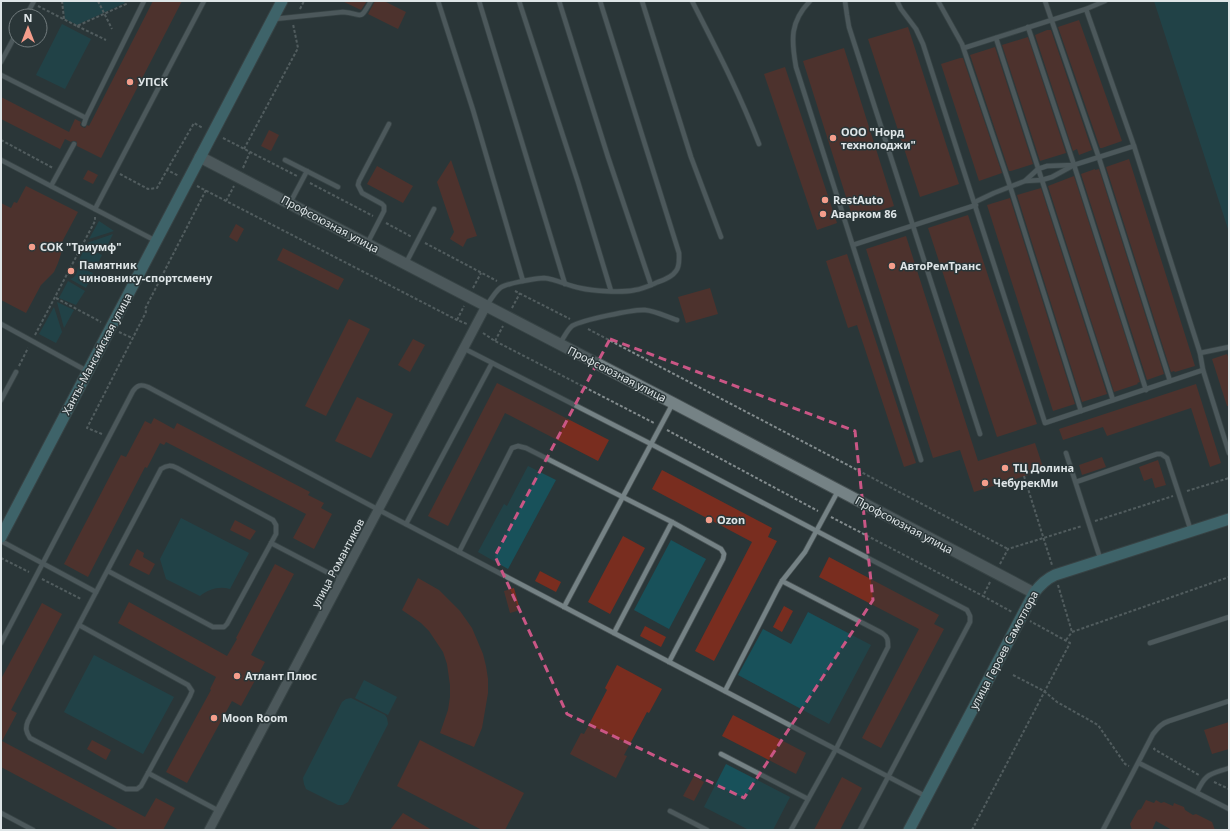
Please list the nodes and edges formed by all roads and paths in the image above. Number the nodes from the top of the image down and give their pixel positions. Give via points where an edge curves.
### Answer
1 (62, 1) edge
2 (98, 1) edge
3 (125, 1) edge
4 (144, 1) edge
5 (204, 1) edge
6 (282, 1) edge
7 (304, 1) edge
8 (371, 1) edge
9 (438, 1) edge
10 (478, 1) edge
11 (519, 1) edge
12 (559, 1) edge
13 (600, 1) edge
14 (642, 1) edge
15 (692, 1) edge
16 (810, 1) edge
17 (845, 1) edge
18 (897, 1) edge
19 (938, 1) edge
20 (1045, 1) edge
21 (1104, 1) edge
22 (36, 3) edge
23 (1086, 9) junction
24 (105, 14) junction
25 (296, 17) junction
26 (64, 19) junction
27 (273, 19) junction
28 (1051, 20) junction
29 (77, 26) junction
30 (1028, 28) junction
31 (112, 29) dead end
32 (996, 38) junction
33 (106, 40) dead end
34 (8, 48) edge
35 (964, 48) junction
36 (1, 62) edge
37 (1, 75) edge
38 (86, 118) junction
39 (84, 124) dead end
40 (389, 124) dead end
41 (1, 140) edge
42 (74, 144) dead end
43 (759, 144) dead end
44 (1134, 146) junction
45 (200, 157) junction
46 (1099, 158) junction
47 (1, 160) edge
48 (285, 160) dead end
49 (1074, 165) junction
50 (1038, 169) junction
51 (115, 171) junction
52 (307, 171) junction
53 (59, 172) junction
54 (302, 179) junction
55 (1042, 180) junction
56 (187, 181) junction
57 (1025, 181) junction
58 (51, 186) junction
59 (1010, 186) junction
60 (338, 187) dead end
61 (206, 190) junction
62 (290, 203) junction
63 (975, 204) junction
64 (95, 209) junction
65 (434, 209) dead end
66 (380, 220) junction
67 (913, 226) junction
68 (721, 237) dead end
69 (418, 240) junction
70 (156, 241) junction
71 (367, 244) junction
72 (853, 245) junction
73 (406, 264) junction
74 (523, 281) junction
75 (565, 284) junction
76 (504, 285) junction
77 (651, 285) junction
78 (611, 290) junction
79 (55, 298) junction
80 (486, 306) junction
81 (677, 320) dead end
82 (577, 323) junction
83 (1, 324) edge
84 (110, 327) junction
85 (475, 328) junction
86 (132, 338) junction
87 (32, 340) junction
88 (560, 344) junction
89 (1229, 347) edge
90 (463, 348) junction
91 (1200, 353) junction
92 (492, 363) junction
93 (1203, 370) junction
94 (88, 371) junction
95 (16, 372) joint
96 (1170, 381) junction
97 (1146, 390) junction
98 (1, 400) edge
99 (1113, 400) junction
100 (673, 403) junction
101 (1082, 411) junction
102 (660, 427) junction
103 (980, 434) dead end
104 (104, 436) dead end
105 (651, 444) junction
106 (1066, 453) dead end
107 (1229, 453) edge
108 (921, 460) dead end
109 (1024, 476) dead end
110 (1229, 478) edge
111 (1076, 482) junction
112 (838, 490) junction
113 (1179, 494) junction
114 (623, 497) junction
115 (379, 510) junction
116 (826, 515) junction
117 (1229, 519) edge
118 (672, 522) junction
119 (406, 524) junction
120 (1089, 524) junction
121 (817, 532) junction
122 (1191, 532) junction
123 (1, 537) edge
124 (1044, 538) junction
125 (1, 541) edge
126 (271, 543) junction
127 (1008, 550) junction
128 (459, 552) junction
129 (1101, 561) junction
130 (42, 564) junction
131 (108, 570) junction
132 (995, 572) junction
133 (1055, 575) junction
134 (1229, 577) edge
135 (342, 580) junction
136 (782, 581) junction
137 (96, 592) junction
138 (1034, 593) junction
139 (983, 596) junction
140 (564, 607) junction
141 (1021, 616) junction
142 (1229, 617) edge
143 (79, 625) junction
144 (1072, 632) junction
145 (614, 633) junction
146 (1066, 640) junction
147 (1, 643) edge
148 (1150, 643) dead end
149 (669, 662) junction
150 (1013, 674) dead end
151 (725, 691) junction
152 (1044, 691) junction
153 (1229, 701) edge
154 (1158, 742) dead end
155 (836, 749) junction
156 (721, 754) dead end
157 (1139, 763) junction
158 (1229, 768) edge
159 (1135, 770) junction
160 (148, 773) junction
161 (888, 776) junction
162 (1205, 778) junction
163 (1229, 789) edge
164 (1197, 792) junction
165 (927, 797) junction
166 (808, 799) junction
167 (1229, 809) edge
168 (219, 811) junction
169 (670, 811) dead end
170 (1, 813) edge
171 (32, 830) edge
172 (209, 830) edge
173 (707, 830) edge
174 (791, 830) edge
175 (860, 830) edge
176 (909, 830) edge
177 (972, 830) edge
178 (1103, 830) edge

1 - 26 path
2 - 24 path
3 - 24 path via 126,4
4 - 38 lane
5 - 51 lane
6 - 27 main road, Ханты-Мансийская улица
7 - 25 path
8 - 25 lane via 362,15 343,12
9 - 74 lane
10 - 75 lane
11 - 78 lane
12 - 77 lane
13 - 77 lane via 679,253 677,271 672,276
14 - 68 lane via 691,157
15 - 43 lane via 727,69
16 - 72 lane via 797,19 793,34 793,52
17 - 67 lane via 849,27
18 - 63 lane via 923,44
19 - 35 lane
20 - 28 lane
21 - 23 lane
22 - 26 path
23 - 28 lane
23 - 44 lane
24 - 29 path
24 - 31 path
25 - 27 lane
25 - 54 path via 293,22 298,48 244,149
26 - 29 path
27 - 45 main road, Ханты-Мансийская улица
28 - 30 lane
28 - 46 lane
29 - 33 path
30 - 32 lane
30 - 49 lane
32 - 35 lane
32 - 50 lane
34 - 36 lane
35 - 59 lane
37 - 38 lane
38 - 39 lane
40 - 66 lane via 358,185 362,193 384,206
41 - 53 path
42 - 53 lane
44 - 46 lane
44 - 91 lane
45 - 56 main road, Ханты-Мансийская улица
45 - 62 main road, Профсоюзная улица
46 - 49 lane
46 - 96 lane
47 - 58 lane
48 - 52 lane
49 - 50 lane
49 - 55 lane
49 - 97 lane
50 - 55 lane
50 - 57 lane
51 - 56 path via 148,189 157,188 167,170
51 - 64 lane
52 - 54 lane
52 - 60 lane
53 - 58 lane
54 - 62 lane
54 - 66 path
55 - 57 lane
55 - 99 lane
56 - 61 path
56 - 70 main road, Ханты-Мансийская улица
57 - 59 lane
58 - 64 lane
59 - 63 lane
59 - 101 lane
61 - 85 path
61 - 86 path via 144,309 146,312
62 - 71 main road, Профсоюзная улица
63 - 67 lane
63 - 101 lane via 1045,423
64 - 70 lane
64 - 79 path via 95,221
65 - 69 lane
66 - 69 path
66 - 71 lane
67 - 72 lane
67 - 103 lane
69 - 73 lane
69 - 76 path
70 - 84 main road, Ханты-Мансийская улица
71 - 73 main road, Профсоюзная улица
72 - 108 lane
73 - 80 main road, Профсоюзная улица
74 - 75 lane via 545,278
74 - 76 lane
75 - 78 lane via 592,290
76 - 80 lane
76 - 82 path
77 - 78 lane via 635,290
79 - 84 path
79 - 87 path
80 - 85 street, улица Романтиков
80 - 88 main road, Профсоюзная улица
81 - 82 lane via 644,310
82 - 88 lane via 570,328
82 - 127 path
83 - 87 lane
84 - 86 path
84 - 94 main road, Ханты-Мансийская улица
85 - 90 street, улица Романтиков
85 - 102 path via 495,341
86 - 104 path via 87,428
87 - 94 lane
87 - 95 path
88 - 100 main road, Профсоюзная улица
89 - 91 lane
90 - 92 lane
90 - 115 street, улица Романтиков
91 - 93 lane
92 - 105 lane
92 - 119 lane
93 - 96 lane
93 - 107 lane
94 - 123 main road, Ханты-Мансийская улица
95 - 98 lane
96 - 97 lane
97 - 99 lane
99 - 101 lane
100 - 102 lane
100 - 112 main road, Профсоюзная улица
102 - 105 lane
102 - 116 path
105 - 114 lane
105 - 121 lane
106 - 111 lane
109 - 124 path
110 - 113 path
111 - 113 lane via 1161,454 1167,458
111 - 120 lane
112 - 116 lane
112 - 132 main road, Профсоюзная улица
113 - 120 path
113 - 122 lane
114 - 118 lane
114 - 128 lane via 526,448 512,448
114 - 140 lane
115 - 119 lane
115 - 130 lane via 142,385 133,391
115 - 135 street, улица Романтиков
116 - 121 lane
116 - 139 path
117 - 122 main road, улица Героев Самотлора
118 - 145 lane
118 - 149 lane via 721,549 724,554
119 - 128 lane
120 - 124 path
120 - 129 lane
121 - 136 lane
121 - 161 lane via 964,607 970,616 970,622
122 - 129 main road, улица Героев Самотлора
124 - 127 path
124 - 133 path
125 - 130 lane
126 - 131 lane via 224,627 213,627
126 - 131 lane via 276,534 273,520 177,468 166,466 161,469
126 - 135 lane
127 - 132 path
128 - 140 lane
129 - 133 main road, улица Героев Самотлора
130 - 137 lane
130 - 147 lane
131 - 137 lane
132 - 138 main road, Профсоюзная улица
132 - 139 path
133 - 138 main road, улица Героев Самотлора via 1044,581
133 - 144 path
134 - 144 path
135 - 168 street, улица Романтиков
136 - 151 lane
136 - 155 lane via 887,636 888,647
137 - 143 lane
138 - 141 main road, улица Героев Самотлора
139 - 141 path
140 - 145 lane
141 - 146 path
141 - 165 main road, улица Героев Самотлора
142 - 148 lane
143 - 160 lane via 188,685 192,691
143 - 160 lane via 28,722 27,733 30,738 131,790 141,786
144 - 146 path
145 - 149 lane
146 - 152 path via 1070,643
149 - 151 lane
150 - 152 path
151 - 155 lane
152 - 159 path via 1057,702 1098,725 1125,764
152 - 177 path
153 - 157 lane via 1163,723 1154,734
154 - 162 path via 1154,749
155 - 161 lane
155 - 166 lane
156 - 166 lane
157 - 159 lane
157 - 164 lane
158 - 162 lane
159 - 178 lane
160 - 168 lane
161 - 165 lane
161 - 175 lane
162 - 163 path
162 - 164 lane
164 - 167 lane
165 - 176 main road, улица Героев Самотлора
166 - 174 lane
168 - 172 street, улица Романтиков
169 - 173 lane
170 - 171 lane

